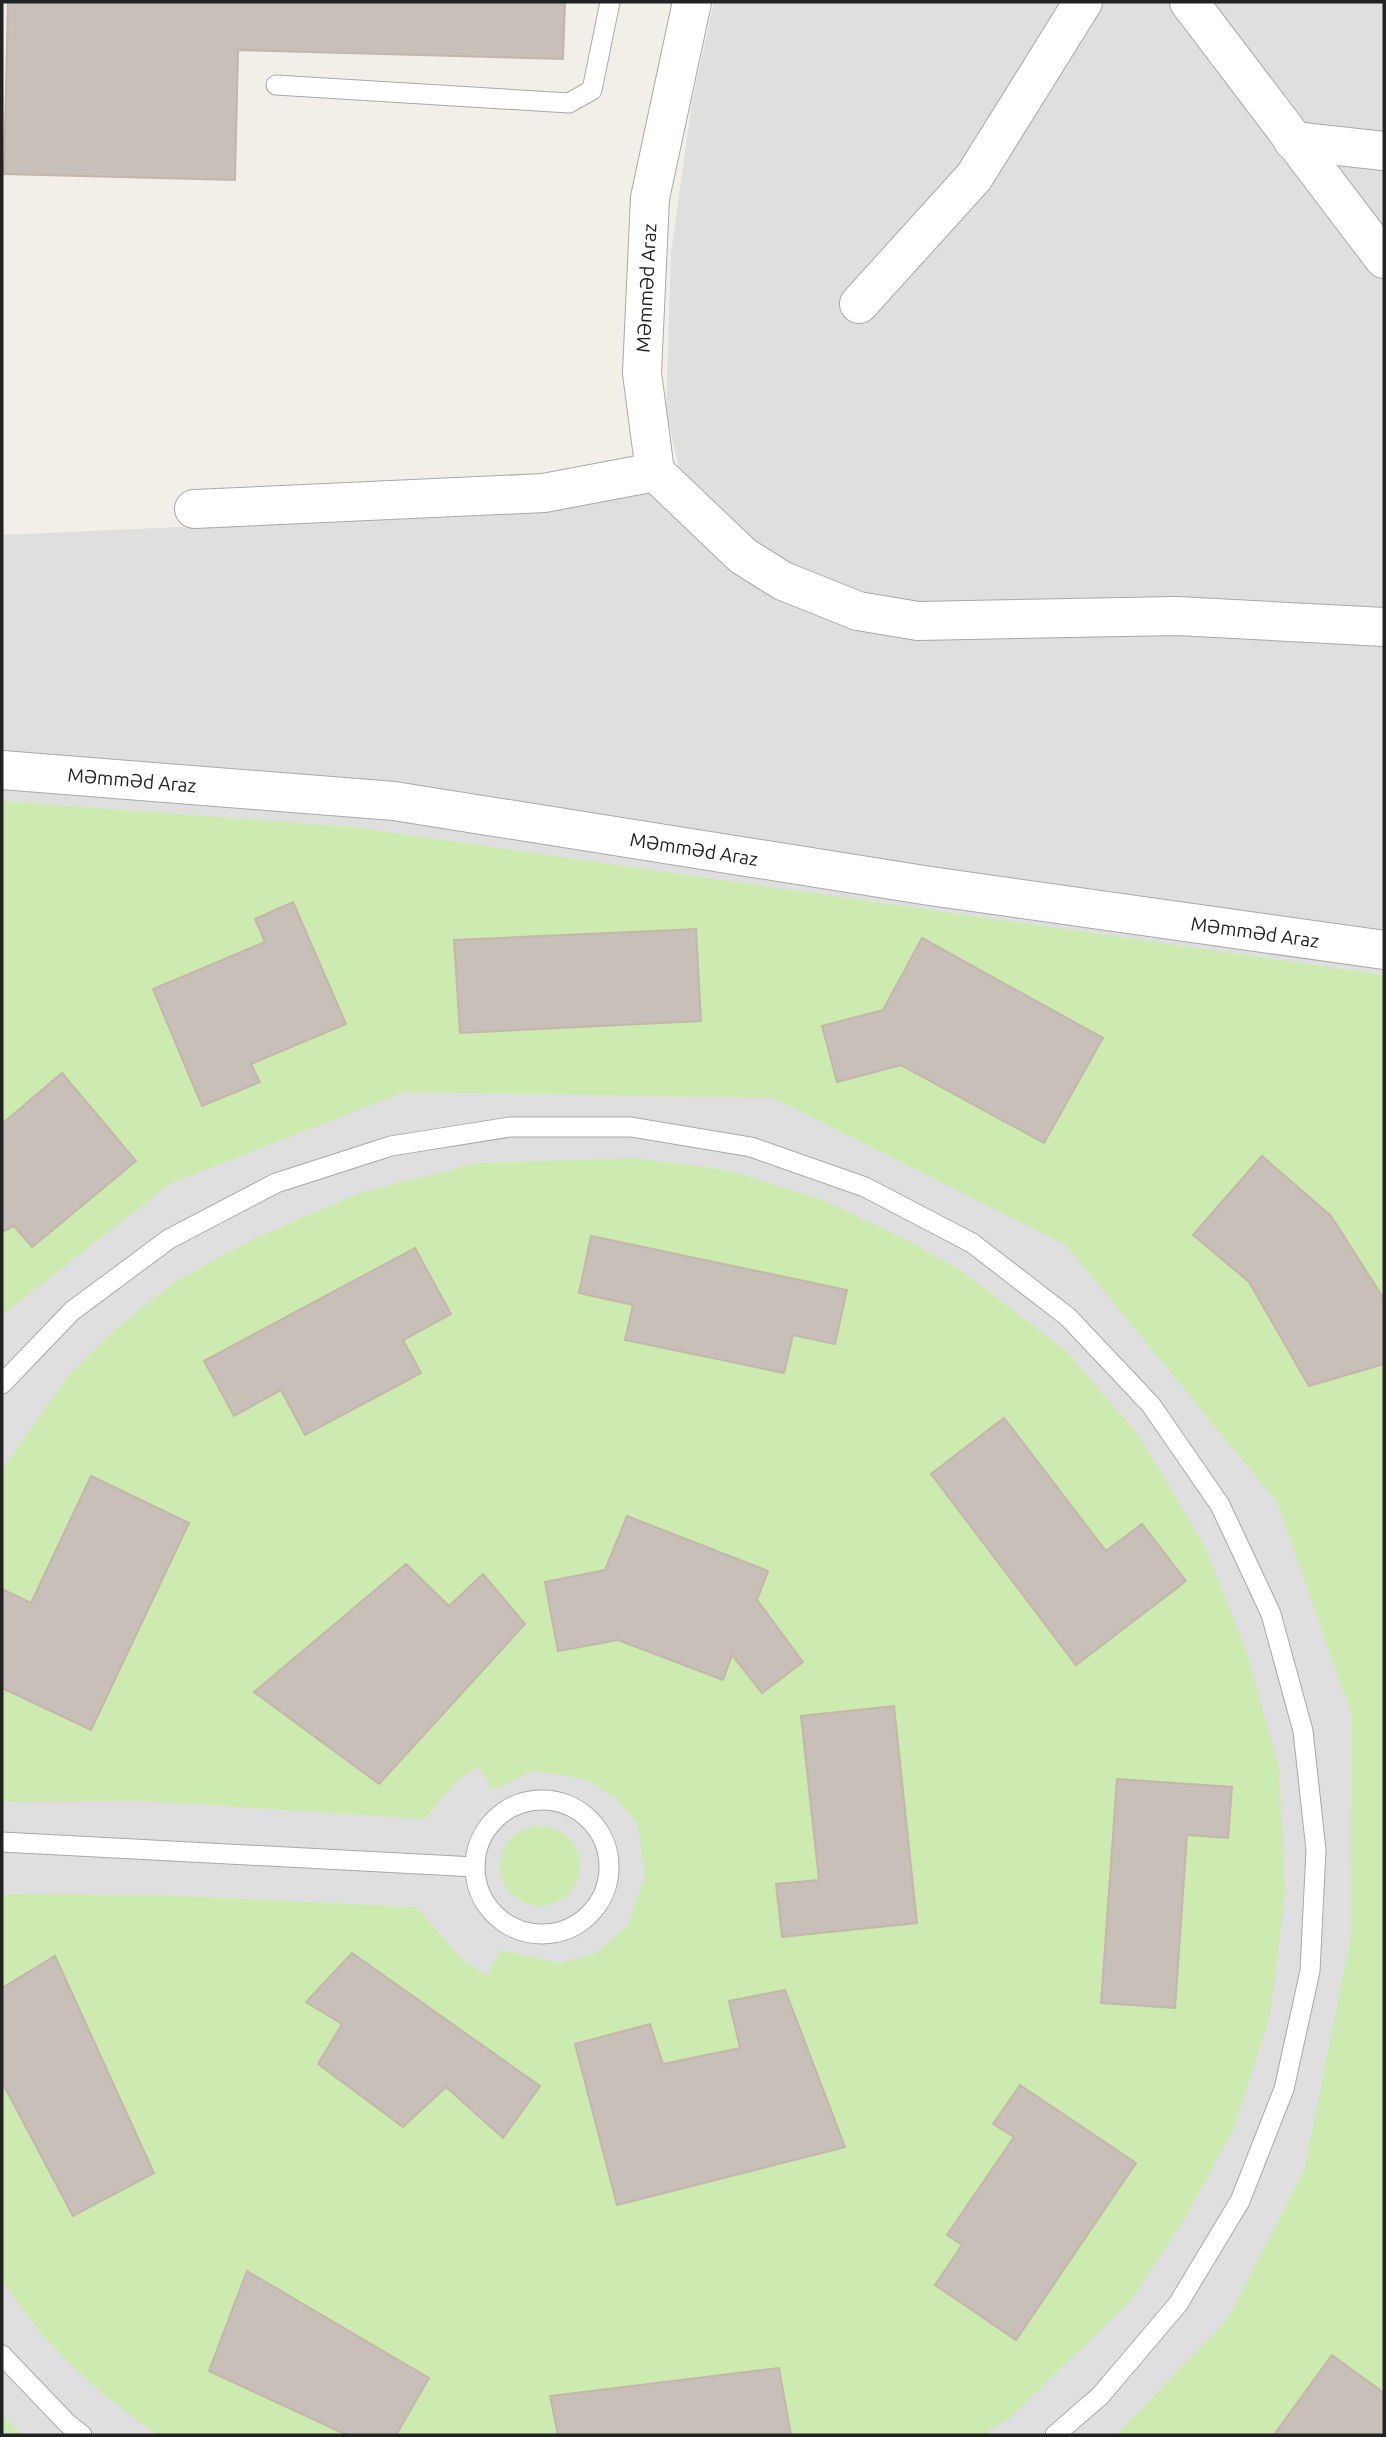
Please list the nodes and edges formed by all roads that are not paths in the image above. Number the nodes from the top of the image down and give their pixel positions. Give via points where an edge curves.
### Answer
1 (610, 2) edge
2 (692, 2) edge
3 (1083, 2) edge
4 (1189, 2) edge
5 (276, 85) dead end
6 (1293, 141) junction
7 (1384, 151) edge
8 (1384, 259) edge
9 (859, 304) dead end
10 (655, 472) junction
11 (194, 509) dead end
12 (1384, 627) edge
13 (2, 770) edge
14 (1384, 950) edge
15 (2, 1384) edge
16 (2, 1842) edge
17 (475, 1867) junction
18 (2, 2355) edge
19 (82, 2435) edge
20 (1055, 2435) edge

1 - 5 lane via 592,90 569,103
2 - 10 street, Məmməd Araz via 650,198 642,373
3 - 9 street via 974,177
4 - 6 street
6 - 7 street
6 - 8 street
10 - 11 street via 544,493
10 - 12 street via 743,556 783,581 858,611 918,621 1177,616
13 - 14 street, Məmməd Araz via 394,801 930,886
15 - 20 lane via 72,1311 169,1239 276,1183 391,1146 510,1127 631,1127 751,1147 865,1187 972,1243 1068,1317 1151,1405 1220,1505 1271,1614 1303,1731 1316,1850 1310,1971 1296,2036 1284,2089 1240,2201 1178,2304 1100,2396
16 - 17 lane
17 - 17 lane via 482,1897 500,1919 520,1931 538,1934 562,1932 583,1921 608,1886 610,1862 605,1839 594,1823 559,1801 535,1799 497,1816 483,1833
18 - 19 lane

